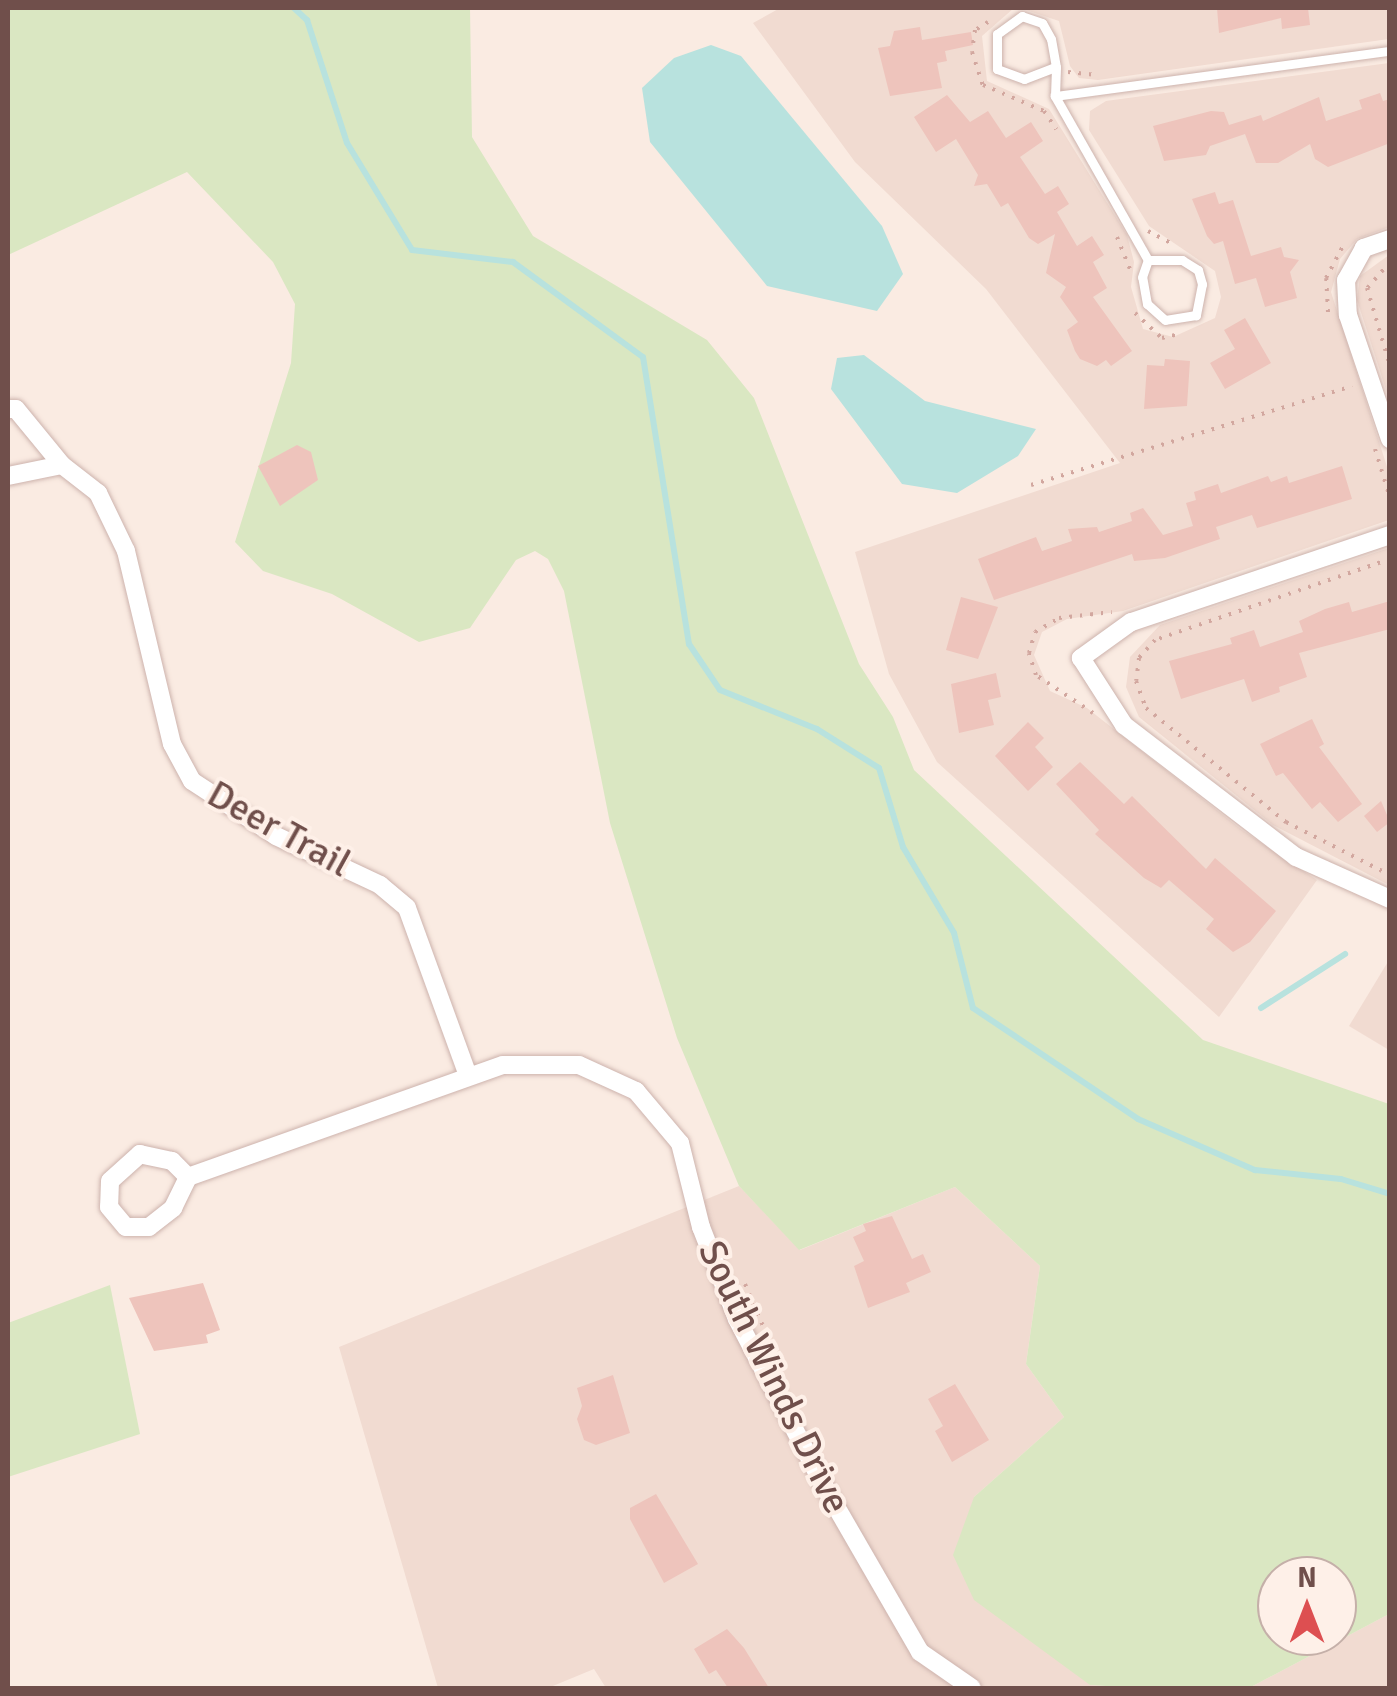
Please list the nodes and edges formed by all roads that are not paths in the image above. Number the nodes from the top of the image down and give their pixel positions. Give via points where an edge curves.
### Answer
1 (1390, 51) edge
2 (1056, 68) junction
3 (1055, 96) junction
4 (1390, 240) edge
5 (1148, 260) junction
6 (8, 409) edge
7 (1390, 439) edge
8 (62, 465) junction
9 (8, 476) edge
10 (1390, 535) edge
11 (1390, 898) edge
12 (468, 1076) junction
13 (188, 1177) junction
14 (972, 1688) edge

1 - 3 lane
2 - 2 lane via 1042,24 1022,16 997,34 997,69 1024,79
2 - 3 lane
3 - 5 lane
4 - 7 street via 1364,248 1346,280 1348,315
5 - 5 lane via 1182,260 1198,270 1196,315 1164,320 1146,304 1142,277
6 - 8 street, Deer Trail via 16,409
8 - 9 street
8 - 12 street, Deer Trail via 98,492 126,552 172,744 192,782 276,836 380,885 407,908
10 - 11 street via 1129,615 1081,658 1124,725 1296,857
12 - 13 street, South Winds Drive
12 - 14 street, South Winds Drive via 502,1065 579,1065 636,1091 680,1143 701,1227 776,1399 920,1652
13 - 13 street via 174,1208 149,1227 126,1227 109,1207 110,1181 140,1154 172,1161

